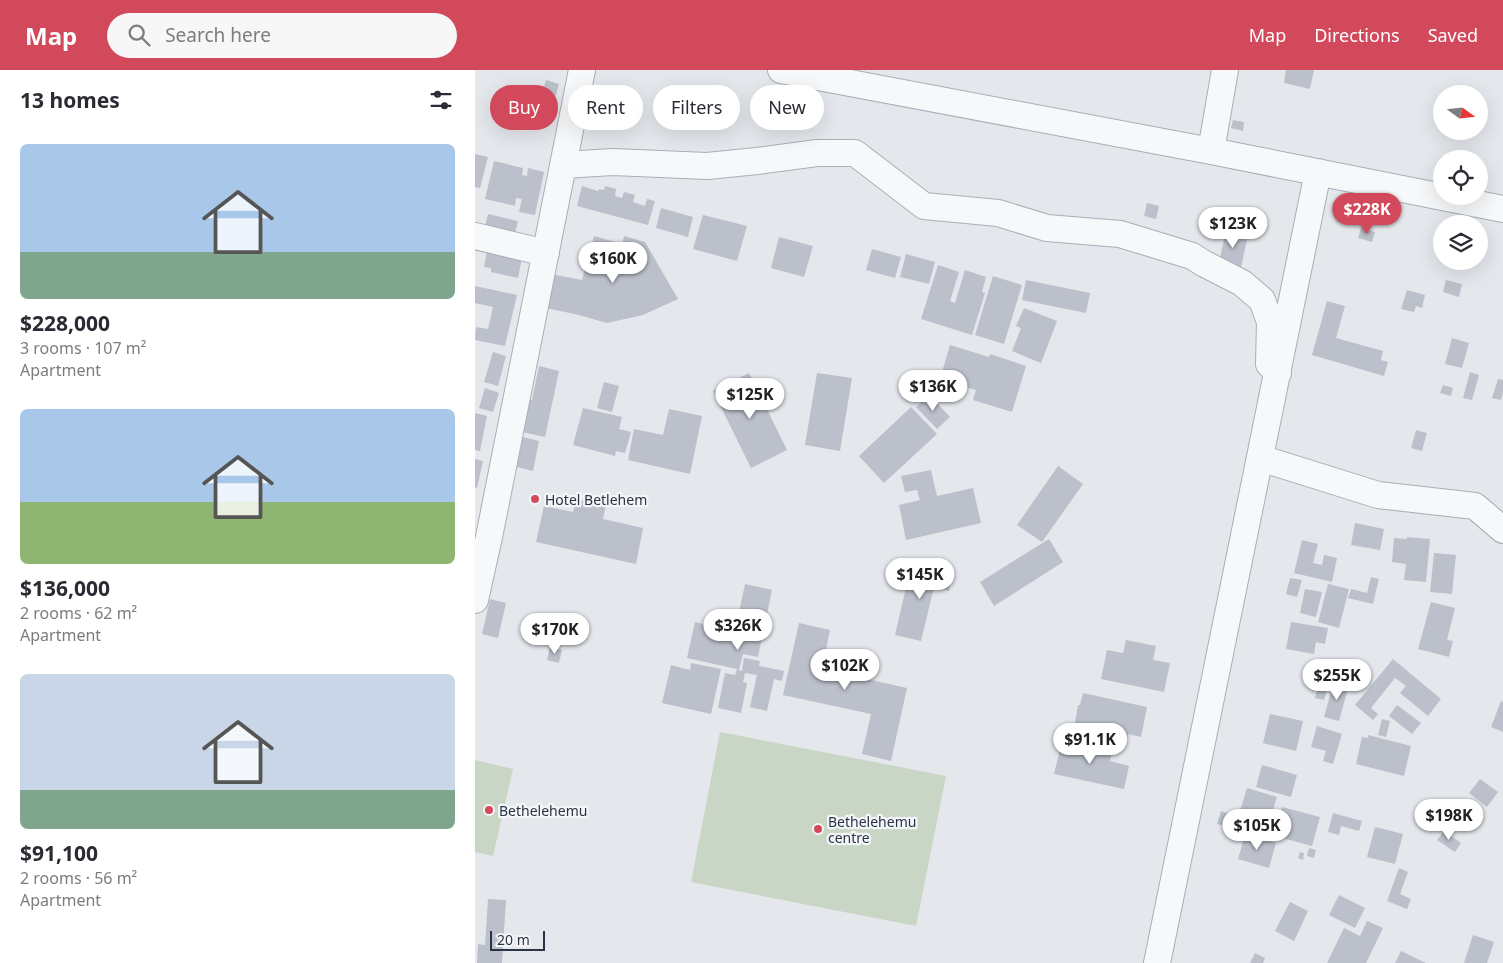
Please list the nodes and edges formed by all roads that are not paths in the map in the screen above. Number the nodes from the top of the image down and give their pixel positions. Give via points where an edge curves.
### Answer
1 (582, 70) edge
2 (781, 70) edge
3 (1225, 70) edge
4 (1211, 151) junction
5 (563, 165) junction
6 (1318, 172) junction
7 (1503, 209) edge
8 (475, 236) edge
9 (545, 253) junction
10 (1278, 373) junction
11 (1260, 458) junction
12 (1503, 530) edge
13 (475, 600) edge
14 (1157, 963) edge

1 - 5 street
2 - 4 street
3 - 4 street
4 - 6 street
5 - 9 street
5 - 10 street via 613,162 707,166 817,153 855,153 924,206 998,213 1047,228 1120,234 1192,256 1242,283 1262,300 1270,322 1269,364
6 - 7 street
6 - 10 street
8 - 9 street
9 - 13 street
10 - 11 street
11 - 12 street via 1378,495 1475,506
11 - 14 street

